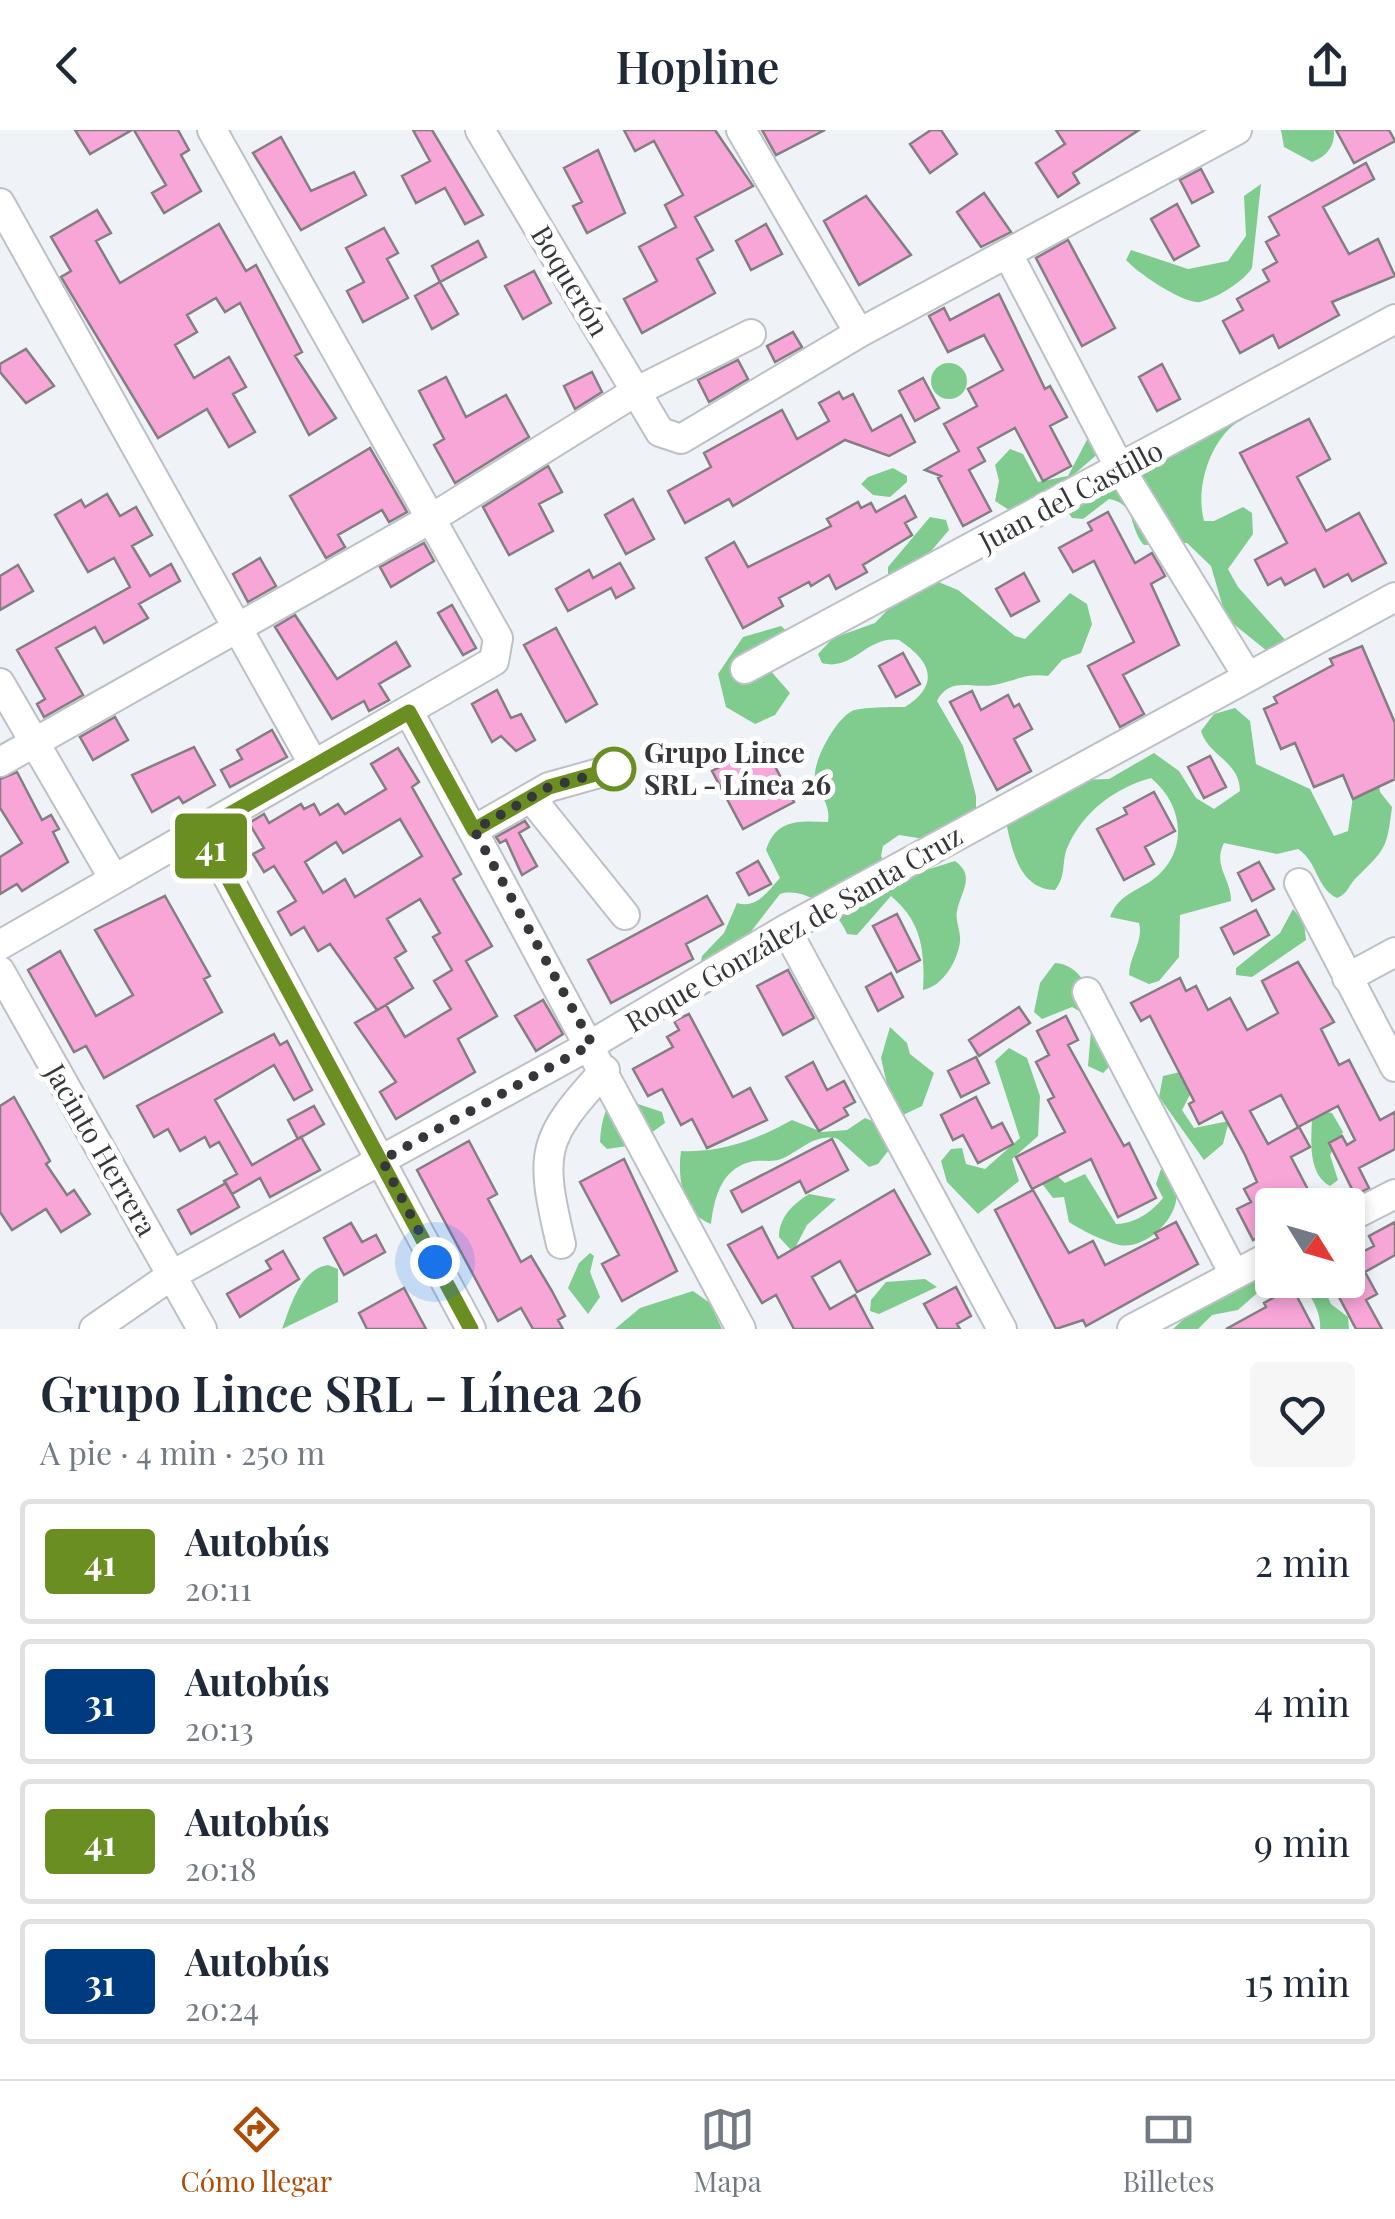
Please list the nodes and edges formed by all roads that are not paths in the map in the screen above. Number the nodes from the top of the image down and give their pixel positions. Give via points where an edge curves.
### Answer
1 (212, 130) edge
2 (480, 130) edge
3 (742, 130) edge
4 (1238, 130) edge
5 (0, 203) edge
6 (1009, 256) junction
7 (1395, 320) edge
8 (859, 333) junction
9 (751, 334) dead end
10 (635, 392) junction
11 (1121, 470) junction
12 (432, 518) junction
13 (1395, 597) edge
14 (234, 628) junction
15 (745, 669) dead end
16 (1248, 677) junction
17 (0, 683) edge
18 (409, 712) junction
19 (34, 742) junction
20 (0, 762) edge
21 (314, 765) junction
22 (617, 768) dead end
23 (531, 798) junction
24 (202, 830) junction
25 (474, 830) junction
26 (114, 879) junction
27 (1299, 883) dead end
28 (624, 915) dead end
29 (786, 928) junction
30 (0, 946) edge
31 (1395, 952) edge
32 (0, 971) edge
33 (1347, 978) junction
34 (1087, 992) dead end
35 (592, 1044) junction
36 (1395, 1067) edge
37 (605, 1070) junction
38 (382, 1160) junction
39 (1395, 1194) edge
40 (1365, 1209) edge
41 (561, 1244) dead end
42 (1255, 1263) edge
43 (1234, 1274) junction
44 (172, 1275) junction
45 (94, 1329) edge
46 (202, 1329) edge
47 (471, 1329) edge
48 (742, 1329) edge
49 (1002, 1329) edge
50 (1132, 1329) edge

1 - 12 street
2 - 10 street, Boquerón
3 - 8 street
4 - 6 street
5 - 14 street
6 - 8 street
6 - 11 street
7 - 11 street, Juan del Castillo
8 - 10 street, Boquerón via 681,440 660,432
9 - 10 street
10 - 12 street
11 - 15 street, Juan del Castillo
11 - 16 street
12 - 14 street
12 - 18 street via 499,650 494,661
13 - 16 street, Roque González de Santa Cruz
14 - 19 street
14 - 21 street
16 - 29 street, Roque González de Santa Cruz
17 - 19 street
18 - 21 street
18 - 25 street
19 - 20 street
19 - 26 street
21 - 24 street
22 - 23 street
23 - 25 street
23 - 28 street
24 - 26 street
24 - 38 street
25 - 35 street
26 - 30 street
27 - 33 street
29 - 35 street, Roque González de Santa Cruz
29 - 49 street
31 - 33 street
32 - 44 street, Jacinto Herrera
33 - 36 street
34 - 43 street
35 - 37 street
35 - 38 street, Roque González de Santa Cruz
37 - 41 street via 562,1117 549,1142 546,1182
37 - 48 street
38 - 44 street, Roque González de Santa Cruz
38 - 47 street
39 - 40 street
42 - 43 street
43 - 50 street
44 - 45 street, Roque González de Santa Cruz
44 - 46 street, Jacinto Herrera

